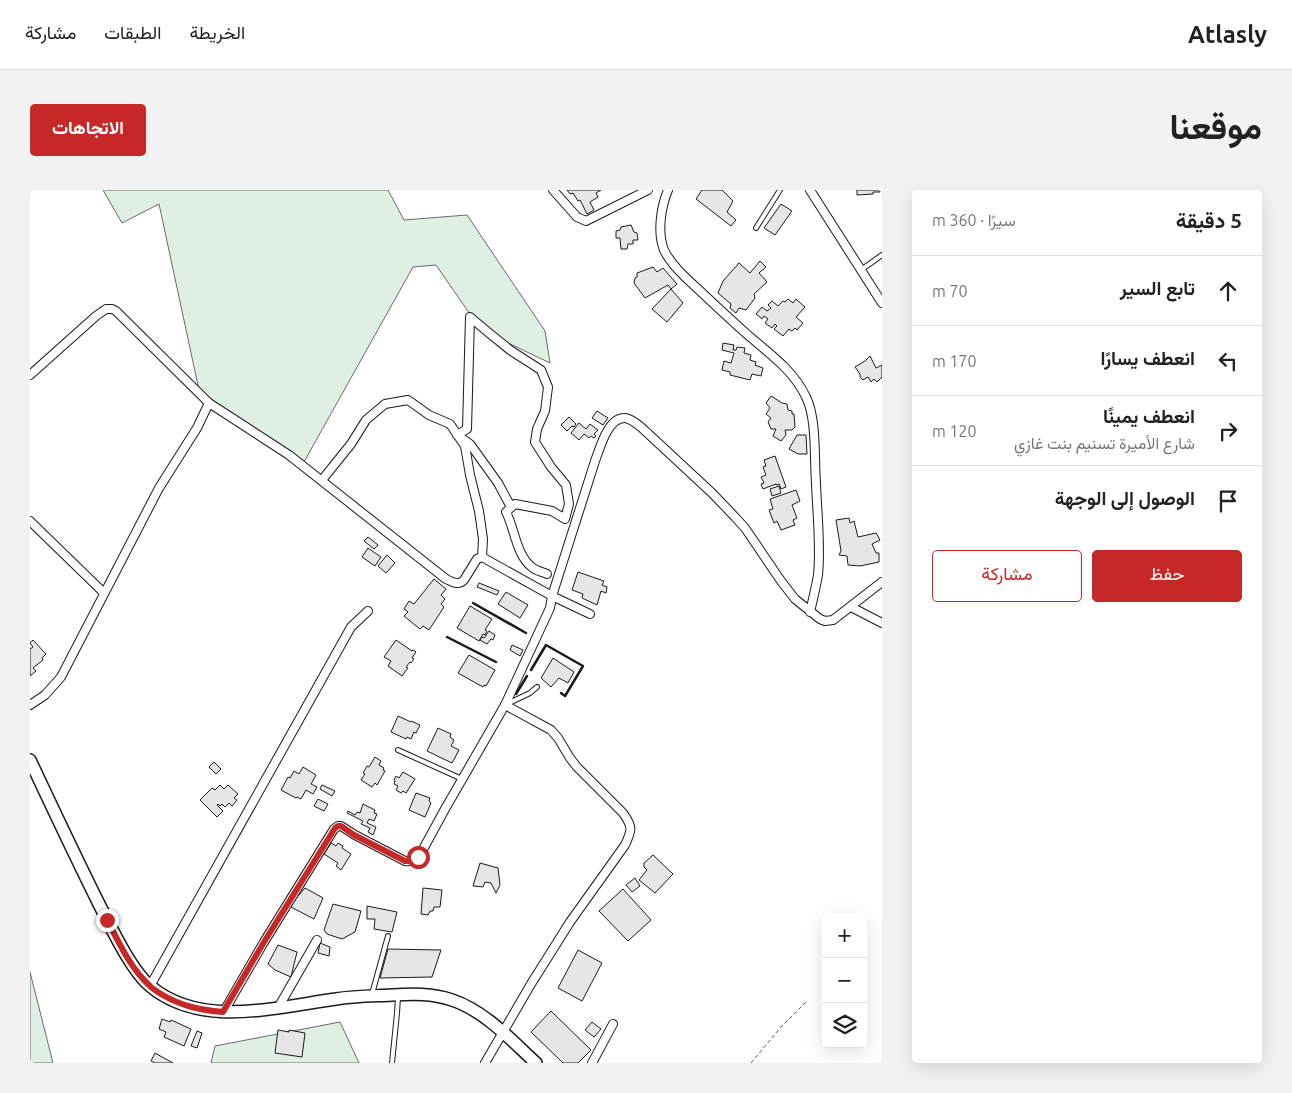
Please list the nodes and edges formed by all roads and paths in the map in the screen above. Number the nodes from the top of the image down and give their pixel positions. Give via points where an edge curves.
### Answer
1 (553, 190) edge
2 (648, 190) edge
3 (668, 190) edge
4 (780, 190) edge
5 (810, 190) edge
6 (756, 228) dead end
7 (882, 255) edge
8 (861, 270) junction
9 (882, 303) edge
10 (30, 374) edge
11 (209, 403) junction
12 (457, 434) junction
13 (322, 480) junction
14 (511, 507) junction
15 (30, 521) edge
16 (482, 557) junction
17 (547, 574) dead end
18 (882, 582) edge
19 (104, 593) junction
20 (552, 596) junction
21 (851, 607) junction
22 (368, 612) dead end
23 (810, 612) junction
24 (590, 614) dead end
25 (882, 623) edge
26 (538, 687) dead end
27 (30, 705) edge
28 (505, 705) junction
29 (398, 750) dead end
30 (30, 760) edge
31 (462, 779) junction
32 (388, 936) dead end
33 (317, 940) dead end
34 (150, 986) junction
35 (398, 995) junction
36 (371, 996) junction
37 (806, 1002) dead end
38 (278, 1008) junction
39 (223, 1012) junction
40 (613, 1024) dead end
41 (503, 1033) junction
42 (392, 1063) edge
43 (486, 1063) edge
44 (536, 1063) edge
45 (592, 1063) edge
46 (751, 1063) edge

1 - 2 street via 577,217 586,221
3 - 23 street via 661,232 668,257 716,307 780,363 808,400 818,515 818,575
4 - 6 lane
5 - 8 street
7 - 8 lane
8 - 9 street
10 - 11 street via 96,316 112,309
11 - 13 street
11 - 19 street via 159,488
12 - 13 street via 450,424 429,415 408,400 385,404 366,420
12 - 14 street via 470,444
12 - 14 street via 467,429 469,412 470,317 510,350 541,370 548,388 535,442 566,485 570,504 565,518 552,511 515,504
12 - 16 street via 465,446 480,511
13 - 16 street via 456,584 462,583 477,559
14 - 17 street via 506,512 522,555 532,567
15 - 19 street
16 - 20 street
18 - 21 street
19 - 27 street via 61,678
20 - 23 street via 603,440 610,426 624,418 642,428 735,517 789,592
20 - 24 street
20 - 28 street via 550,608
21 - 23 street via 829,622
21 - 25 street
22 - 34 street via 351,628
26 - 28 lane
28 - 31 street
28 - 41 street via 544,726 558,738 570,758 623,813 630,823 631,832 570,922
29 - 31 lane
30 - 34 main road via 107,920 131,963
31 - 39 street via 421,853 413,861 390,854 341,826 335,828
32 - 36 lane
33 - 38 street
34 - 39 main road via 181,1004 202,1011
35 - 36 main road
35 - 41 main road via 440,996 452,1000 465,1005
35 - 42 lane
36 - 38 main road
37 - 46 path
38 - 39 main road
40 - 45 street
41 - 43 street
41 - 44 main road

